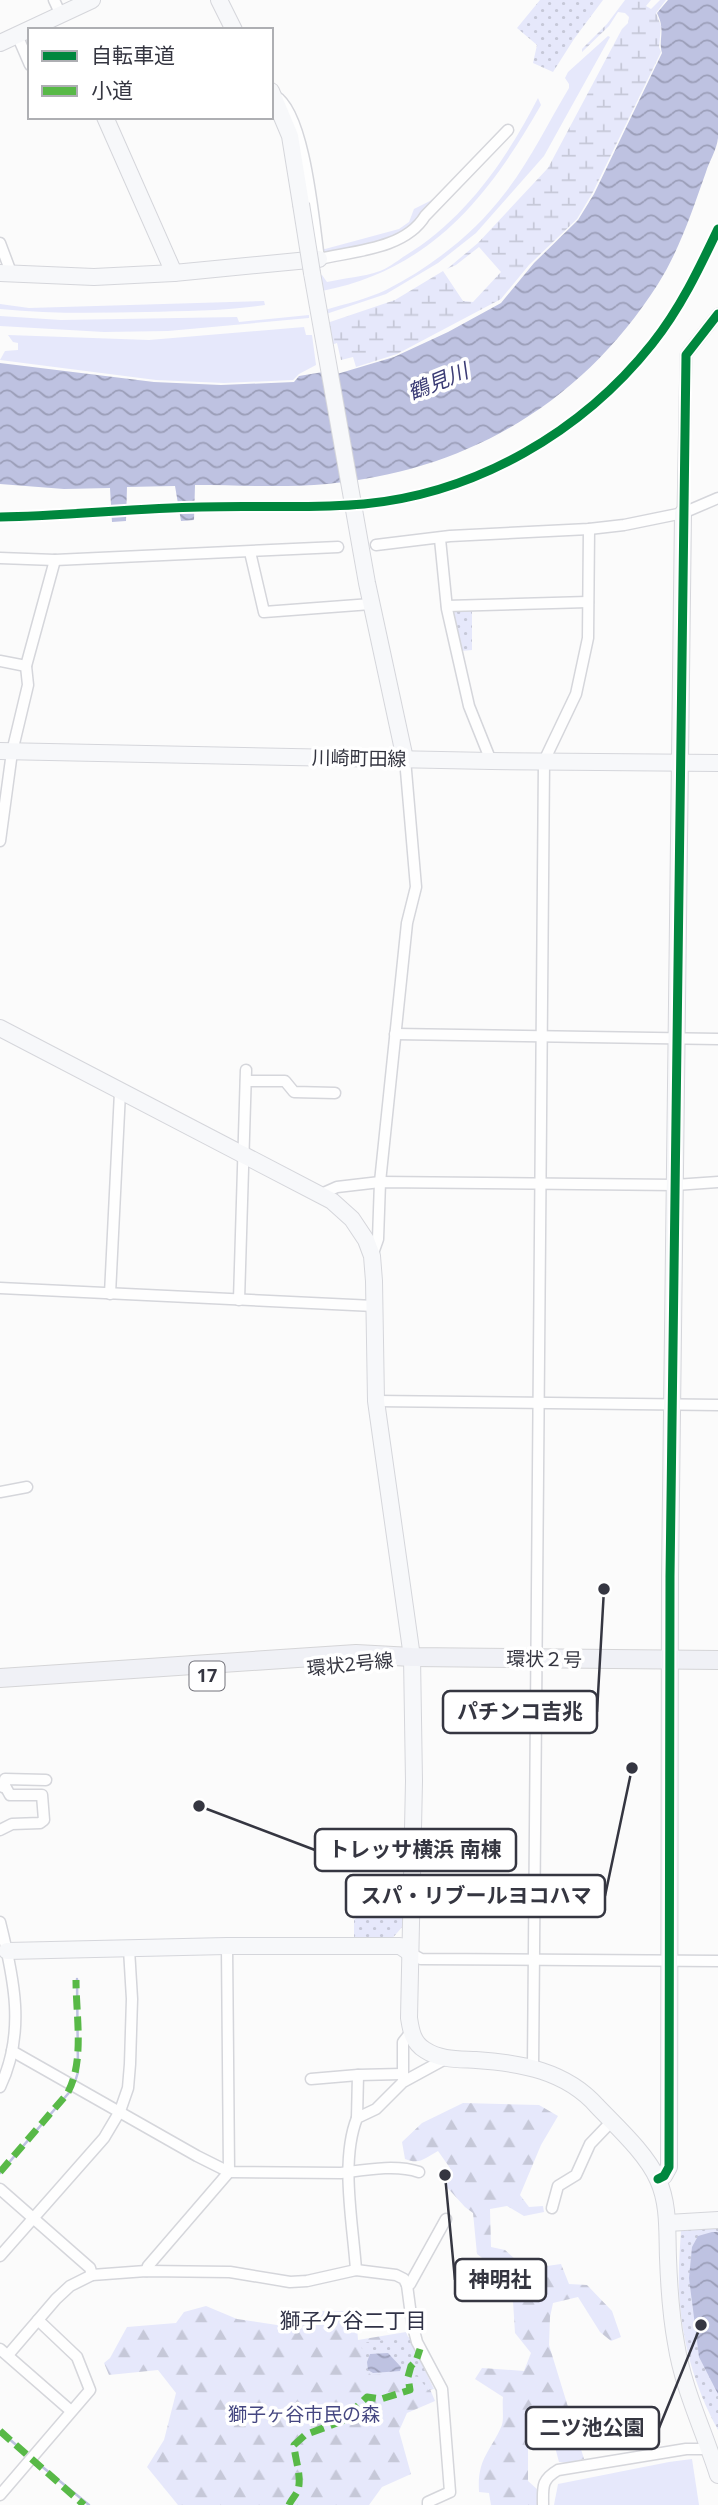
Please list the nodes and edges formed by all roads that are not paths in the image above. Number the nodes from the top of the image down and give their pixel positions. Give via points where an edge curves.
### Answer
1 (92, 0) edge
2 (219, 0) edge
3 (61, 15) edge
4 (32, 28) edge
5 (233, 28) edge
6 (28, 30) edge
7 (17, 35) junction
8 (0, 43) edge
9 (28, 60) edge
10 (273, 94) edge
11 (107, 119) edge
12 (508, 130) dead end
13 (0, 243) edge
14 (316, 266) junction
15 (174, 273) junction
16 (6, 274) edge
17 (718, 314) edge
18 (718, 498) edge
19 (683, 513) junction
20 (589, 529) junction
21 (440, 539) junction
22 (338, 547) dead end
23 (369, 547) junction
24 (250, 552) junction
25 (0, 558) edge
26 (55, 560) junction
27 (588, 602) junction
28 (371, 604) junction
29 (446, 606) junction
30 (0, 661) edge
31 (26, 666) junction
32 (6, 752) edge
33 (405, 759) junction
34 (491, 761) junction
35 (544, 761) junction
36 (681, 762) junction
37 (718, 763) edge
38 (0, 841) edge
39 (0, 1028) edge
40 (395, 1034) junction
41 (541, 1035) junction
42 (678, 1038) junction
43 (718, 1039) edge
44 (120, 1091) junction
45 (335, 1093) dead end
46 (244, 1157) junction
47 (380, 1182) junction
48 (718, 1182) edge
49 (539, 1184) junction
50 (675, 1185) junction
51 (319, 1195) junction
52 (372, 1256) junction
53 (0, 1288) edge
54 (110, 1294) junction
55 (239, 1300) junction
56 (374, 1306) junction
57 (376, 1401) junction
58 (537, 1404) junction
59 (673, 1404) junction
60 (718, 1405) edge
61 (27, 1488) dead end
62 (0, 1492) edge
63 (412, 1657) junction
64 (535, 1659) junction
65 (671, 1660) junction
66 (718, 1660) edge
67 (0, 1678) edge
68 (0, 1689) edge
69 (46, 1780) dead end
70 (3, 1787) edge
71 (0, 1830) edge
72 (0, 1922) edge
73 (227, 1946) junction
74 (128, 1949) junction
75 (4, 1952) edge
76 (410, 1953) junction
77 (533, 1961) junction
78 (669, 1961) junction
79 (718, 1961) edge
80 (411, 2032) junction
81 (12, 2050) junction
82 (447, 2058) junction
83 (533, 2067) junction
84 (358, 2075) junction
85 (402, 2078) junction
86 (312, 2079) dead end
87 (0, 2086) edge
88 (120, 2111) junction
89 (357, 2118) junction
90 (611, 2122) junction
91 (229, 2172) junction
92 (349, 2172) junction
93 (419, 2172) dead end
94 (658, 2179) junction
95 (0, 2189) edge
96 (552, 2208) dead end
97 (33, 2218) junction
98 (446, 2219) dead end
99 (718, 2220) edge
100 (668, 2223) junction
101 (0, 2256) edge
102 (356, 2270) junction
103 (146, 2271) junction
104 (92, 2275) junction
105 (407, 2285) junction
106 (38, 2320) junction
107 (4, 2352) edge
108 (71, 2411) junction
109 (710, 2449) junction
110 (718, 2475) edge
111 (0, 2495) edge
112 (428, 2505) edge
113 (543, 2505) edge

1 - 3 street
2 - 5 street
3 - 4 street
6 - 7 street
7 - 8 street
7 - 9 street
10 - 14 street, bridge via 293,149
10 - 14 street via 283,100 301,141
11 - 15 street
12 - 14 street via 417,229 400,239
13 - 16 street
14 - 15 street
14 - 23 street via 317,304 356,523
15 - 16 street via 94,277
17 - 19 street via 686,355
18 - 19 street
19 - 20 street
19 - 36 street
20 - 21 street
20 - 27 street
21 - 23 street
21 - 29 street
22 - 24 street
23 - 28 street
24 - 26 street
24 - 28 street via 264,612
25 - 26 street
26 - 31 street
27 - 29 street
27 - 35 street via 588,638 576,694
28 - 33 street
29 - 34 street via 469,706
30 - 31 street
31 - 32 street via 28,685
32 - 33 street, 川崎町田線
32 - 38 street
33 - 34 street, 川崎町田線
33 - 40 street via 416,887 407,923
34 - 35 street, 川崎町田線
35 - 36 street, 川崎町田線
35 - 41 street
36 - 37 street, 川崎町田線
36 - 42 street
39 - 44 street
40 - 41 street
40 - 47 street
41 - 42 street
41 - 49 street
42 - 43 street
42 - 50 street
44 - 46 street
44 - 54 street
45 - 46 street via 294,1092 285,1081 246,1076
46 - 51 street
46 - 55 street
47 - 49 street
47 - 51 street via 337,1187
47 - 52 street via 378,1239
48 - 50 street
49 - 50 street
49 - 58 street
50 - 59 street
51 - 52 street via 352,1219
52 - 56 street
53 - 54 street
54 - 55 street
55 - 56 street
56 - 57 street
57 - 58 street
57 - 63 street
58 - 59 street
58 - 64 street
59 - 60 street
59 - 65 street
61 - 62 street
63 - 64 main road, 環状２号 / 17
63 - 67 main road, 環状2号線 / 17 via 356,1654
63 - 68 main road, 環状2号線 / 17 via 356,1666
63 - 76 street
64 - 65 main road, 環状２号 / 17
64 - 77 street
65 - 66 main road, 環状２号 / 17
65 - 78 street
69 - 70 street via 5,1779
70 - 71 street via 10,1795 42,1795 44,1820
72 - 75 street
73 - 74 street
73 - 76 street via 400,1946
73 - 91 street
74 - 75 street
74 - 88 street via 130,2064
75 - 81 street via 16,1994
76 - 77 street via 421,1959
76 - 80 street
77 - 78 street
77 - 83 street
78 - 79 street
78 - 94 street via 669,2166
80 - 82 street via 423,2050
80 - 85 street via 403,2042
81 - 87 street
81 - 88 street
82 - 83 street
82 - 85 street
83 - 90 street via 579,2088
84 - 85 street
84 - 86 street
84 - 89 street
85 - 89 street via 376,2109
88 - 91 street
88 - 97 street via 104,2138
89 - 92 street
90 - 94 street
90 - 96 street via 590,2144 576,2175 558,2186
91 - 92 street
91 - 103 street
92 - 93 street
92 - 102 street
94 - 100 street
95 - 97 street
97 - 101 street
97 - 104 street via 90,2268
98 - 105 street
99 - 100 street
100 - 109 street via 675,2342
102 - 103 street via 290,2282 230,2272
102 - 105 street via 396,2275
103 - 104 street
104 - 106 street via 70,2286
105 - 112 street via 417,2342 442,2389 450,2493
106 - 107 street
106 - 108 street via 77,2357 90,2390
107 - 108 street
108 - 111 street
109 - 110 street
109 - 113 street via 558,2470 543,2484

